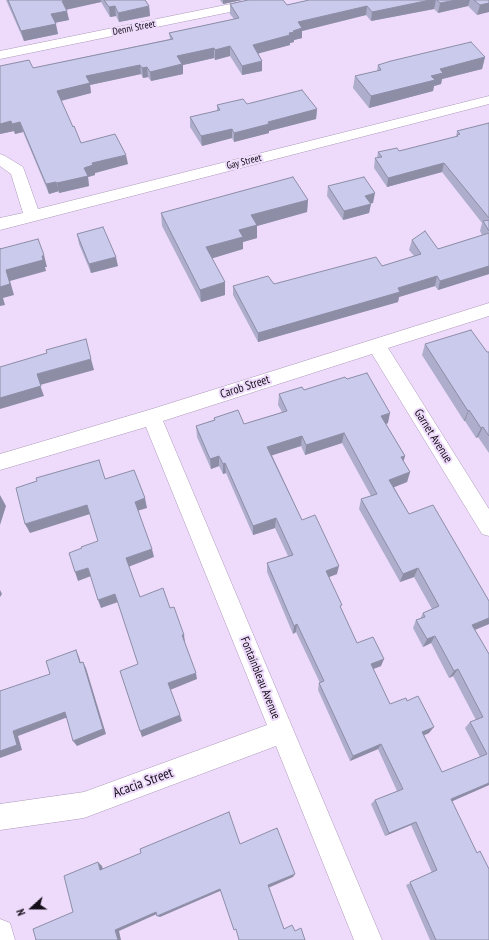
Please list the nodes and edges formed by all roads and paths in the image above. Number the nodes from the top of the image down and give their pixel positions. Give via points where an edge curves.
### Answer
1 (269, 0) edge
2 (0, 55) edge
3 (489, 100) edge
4 (0, 159) edge
5 (32, 215) junction
6 (0, 224) edge
7 (489, 309) edge
8 (376, 345) junction
9 (152, 417) junction
10 (0, 462) edge
11 (489, 527) edge
12 (282, 732) junction
13 (0, 817) edge
14 (0, 933) edge
15 (1, 940) edge
16 (368, 940) edge

1 - 2 street, Denni Street
3 - 5 street, Gay Street
4 - 5 street via 18,171
5 - 6 street, Gay Street
7 - 8 street, Carob Street
8 - 9 street, Carob Street
8 - 11 street, Garnet Avenue
9 - 10 street, Carob Street
9 - 12 street, Fontainbleau Avenue
12 - 13 street, Acacia Street via 84,805
12 - 16 street, Fontainbleau Avenue
14 - 15 street

